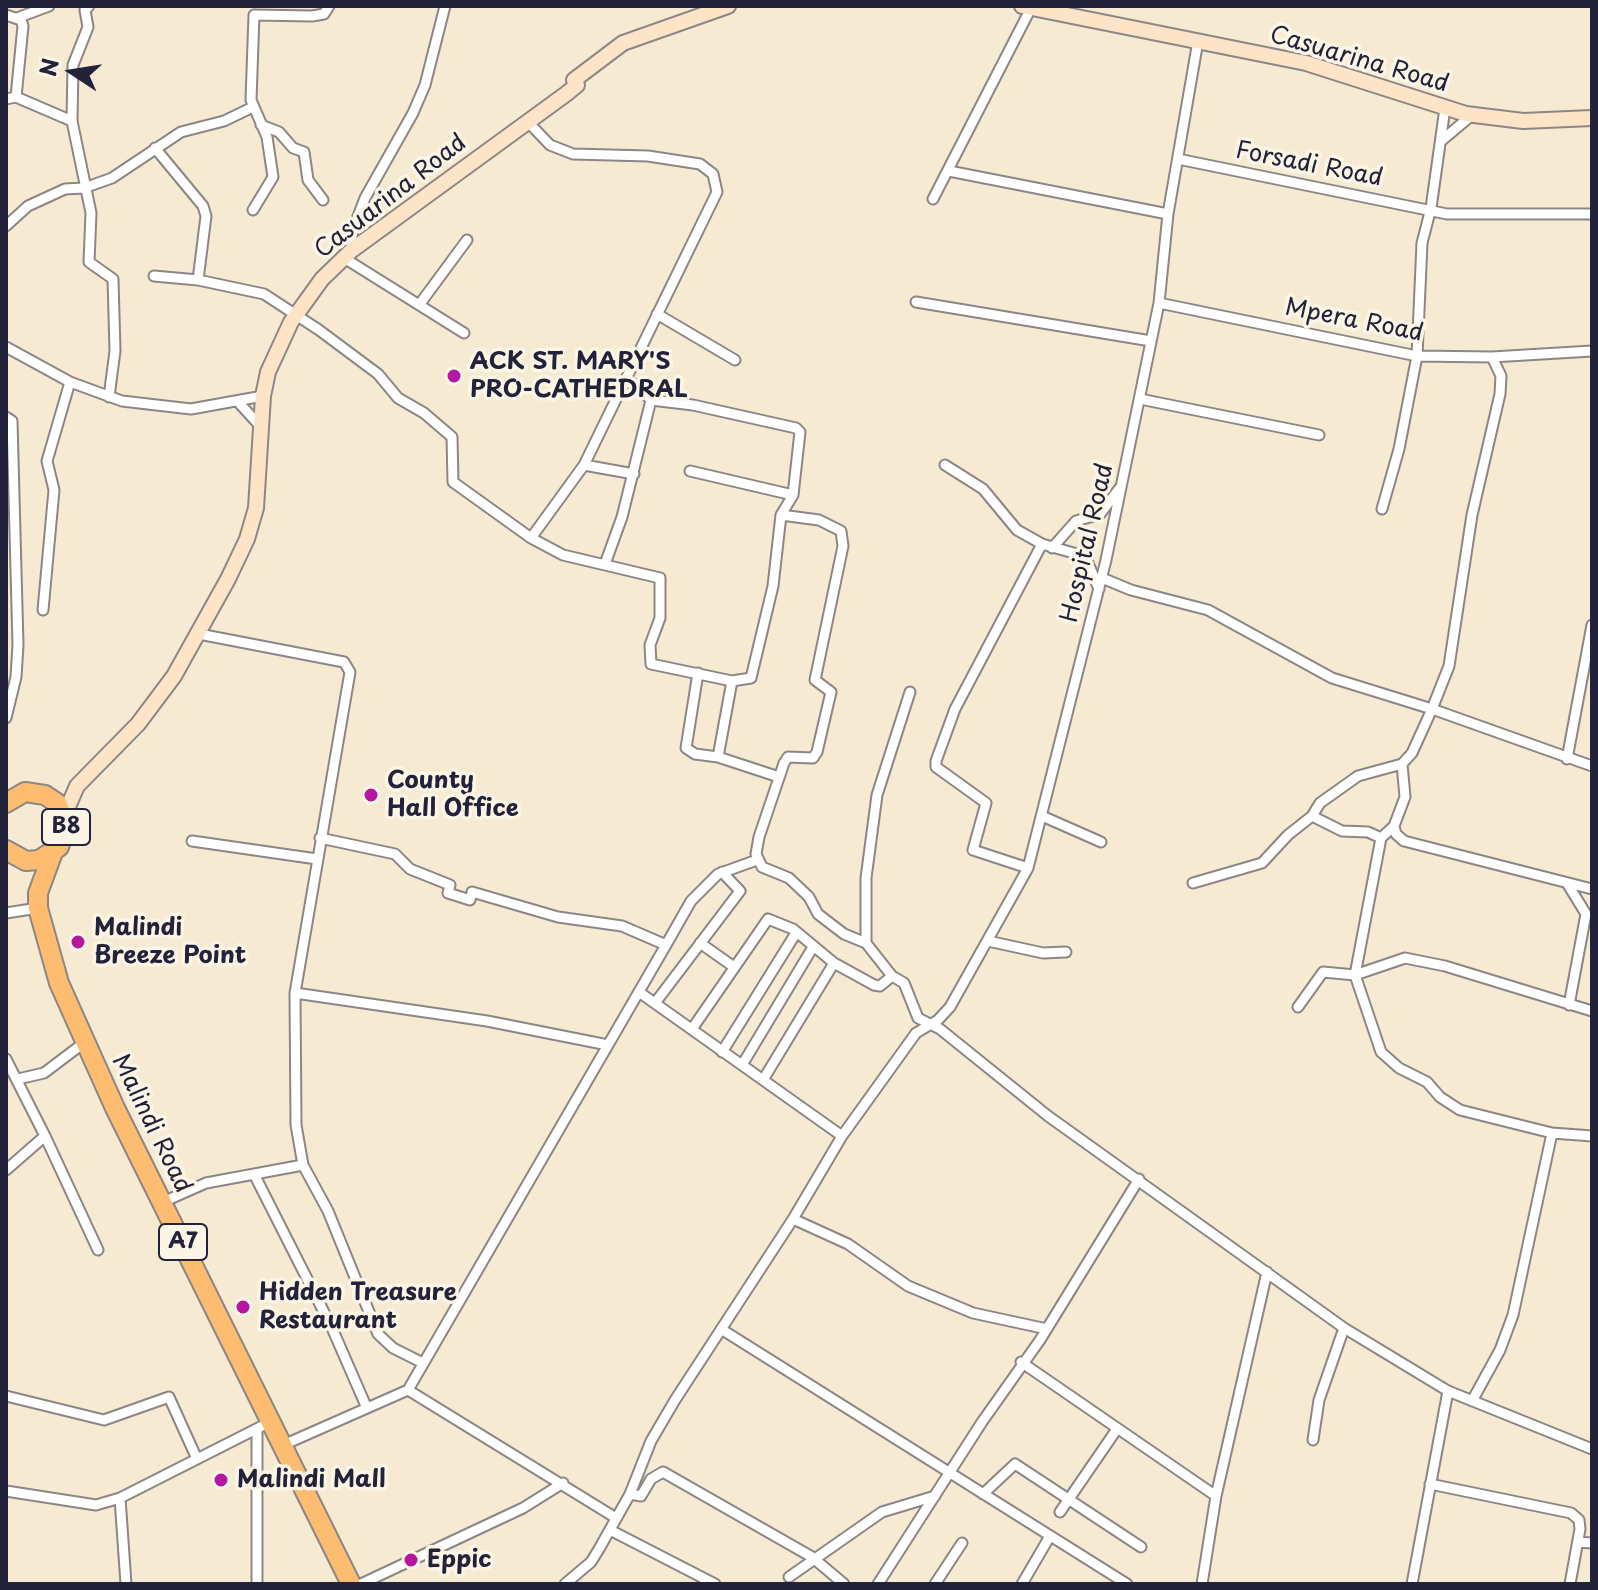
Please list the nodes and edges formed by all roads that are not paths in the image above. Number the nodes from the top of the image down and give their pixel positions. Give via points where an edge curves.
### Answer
1 (49, 6) edge
2 (329, 6) edge
3 (445, 6) edge
4 (728, 6) edge
5 (85, 7) edge
6 (1027, 7) edge
7 (6, 15) edge
8 (17, 18) junction
9 (1198, 41) junction
10 (11, 98) edge
11 (253, 107) junction
12 (1445, 108) junction
13 (1472, 115) junction
14 (1592, 118) edge
15 (72, 121) junction
16 (528, 122) junction
17 (261, 125) junction
18 (1441, 141) junction
19 (155, 148) junction
20 (1178, 159) junction
21 (80, 162) junction
22 (949, 171) junction
23 (84, 188) junction
24 (65, 189) junction
25 (933, 199) dead end
26 (323, 200) dead end
27 (1431, 208) junction
28 (253, 210) dead end
29 (1168, 214) junction
30 (1592, 214) edge
31 (6, 226) edge
32 (467, 240) dead end
33 (348, 254) junction
34 (154, 276) dead end
35 (198, 280) junction
36 (916, 302) dead end
37 (1159, 303) junction
38 (419, 305) junction
39 (657, 314) junction
40 (295, 315) junction
41 (464, 333) dead end
42 (1151, 341) junction
43 (6, 347) edge
44 (1592, 351) edge
45 (1417, 356) junction
46 (1492, 357) junction
47 (735, 360) dead end
48 (70, 382) junction
49 (625, 382) junction
50 (263, 394) junction
51 (109, 397) junction
52 (1140, 399) junction
53 (651, 400) junction
54 (240, 402) junction
55 (6, 417) edge
56 (262, 428) junction
57 (1319, 435) dead end
58 (584, 465) junction
59 (945, 465) dead end
60 (690, 471) dead end
61 (634, 474) junction
62 (1121, 486) junction
63 (793, 495) junction
64 (1382, 509) dead end
65 (781, 515) junction
66 (10, 519) edge
67 (531, 538) junction
68 (1047, 546) junction
69 (605, 564) junction
70 (1102, 578) junction
71 (1099, 589) junction
72 (43, 610) dead end
73 (1592, 625) edge
74 (199, 634) junction
75 (698, 673) junction
76 (732, 681) junction
77 (910, 692) dead end
78 (1432, 709) junction
79 (6, 718) edge
80 (718, 757) junction
81 (1567, 759) junction
82 (1402, 764) junction
83 (1592, 766) edge
84 (779, 777) junction
85 (77, 786) junction
86 (45, 795) junction
87 (9, 797) edge
88 (64, 816) junction
89 (1042, 816) junction
90 (1312, 816) junction
91 (1394, 826) junction
92 (320, 838) junction
93 (1381, 838) junction
94 (192, 841) dead end
95 (1101, 842) dead end
96 (6, 850) edge
97 (52, 855) junction
98 (317, 859) junction
99 (757, 860) junction
100 (26, 861) junction
101 (1028, 868) junction
102 (722, 872) junction
103 (1193, 883) dead end
104 (1567, 883) junction
105 (1592, 889) edge
106 (38, 901) junction
107 (6, 913) edge
108 (796, 933) junction
109 (988, 941) junction
110 (700, 943) junction
111 (866, 943) junction
112 (666, 945) junction
113 (813, 947) junction
114 (1066, 952) dead end
115 (834, 963) junction
116 (734, 967) junction
117 (1355, 975) junction
118 (892, 976) junction
119 (639, 992) junction
120 (295, 993) junction
121 (655, 1003) junction
122 (1569, 1005) junction
123 (1298, 1007) dead end
124 (1592, 1011) edge
125 (932, 1024) junction
126 (692, 1029) junction
127 (85, 1042) junction
128 (608, 1045) junction
129 (722, 1052) junction
130 (6, 1059) edge
131 (742, 1065) junction
132 (18, 1079) junction
133 (763, 1080) junction
134 (1552, 1133) junction
135 (45, 1136) junction
136 (842, 1136) junction
137 (1592, 1136) edge
138 (11, 1159) edge
139 (303, 1165) junction
140 (6, 1170) edge
141 (255, 1176) junction
142 (1139, 1179) junction
143 (163, 1202) junction
144 (793, 1219) junction
145 (98, 1250) dead end
146 (1267, 1272) junction
147 (1344, 1328) junction
148 (721, 1329) junction
149 (1047, 1329) junction
150 (1021, 1362) junction
151 (423, 1363) junction
152 (408, 1390) junction
153 (1448, 1391) junction
154 (6, 1396) edge
155 (1472, 1401) junction
156 (366, 1406) junction
157 (264, 1426) junction
158 (1117, 1429) junction
159 (1313, 1440) dead end
160 (281, 1446) junction
161 (1592, 1449) edge
162 (197, 1459) junction
163 (951, 1474) junction
164 (563, 1483) junction
165 (1430, 1484) junction
166 (6, 1491) edge
167 (630, 1494) junction
168 (983, 1494) junction
169 (935, 1496) junction
170 (1216, 1496) junction
171 (120, 1498) junction
172 (1070, 1500) junction
173 (1060, 1512) dead end
174 (616, 1518) junction
175 (610, 1530) junction
176 (1050, 1536) junction
177 (1578, 1542) junction
178 (962, 1543) dead end
179 (1592, 1543) edge
180 (1141, 1547) dead end
181 (812, 1557) junction
182 (577, 1576) junction
183 (789, 1577) dead end
184 (126, 1584) edge
185 (257, 1584) edge
186 (351, 1584) edge
187 (361, 1584) edge
188 (565, 1584) edge
189 (585, 1584) edge
190 (715, 1584) edge
191 (844, 1584) edge
192 (878, 1584) edge
193 (935, 1584) edge
194 (1022, 1584) edge
195 (1127, 1584) edge
196 (1202, 1584) edge
197 (1412, 1584) edge
198 (1570, 1584) edge

1 - 8 street
2 - 11 street via 324,14 312,16 254,15
3 - 33 street via 425,85 365,198
4 - 16 street, Casuarina Road via 623,43
5 - 15 street via 88,27 73,65
6 - 9 street, Casuarina Road
6 - 22 street
7 - 8 street
8 - 10 street via 23,26
9 - 12 street, Casuarina Road via 1306,63
9 - 20 street, Hospital Road
10 - 15 street
11 - 17 street
11 - 19 street via 181,132
12 - 13 street, Casuarina Road
12 - 18 street
13 - 14 street, Casuarina Road via 1523,121
13 - 18 street
15 - 21 street
16 - 33 street, Casuarina Road
16 - 39 street via 550,145 573,154 699,163 713,174 715,199
17 - 26 street via 304,152 308,180
17 - 28 street via 273,177
18 - 27 street
19 - 23 street via 112,178
19 - 35 street via 203,206
20 - 27 street, Forsadi Road
20 - 29 street, Hospital Road
21 - 23 street
21 - 24 street
22 - 25 street
22 - 29 street
23 - 24 street
23 - 51 street via 91,213 89,262 113,279 115,351
24 - 31 street via 28,206
27 - 30 street, Forsadi Road via 1447,214
27 - 45 street via 1422,243
29 - 37 street, Hospital Road
32 - 38 street
33 - 38 street
33 - 40 street, Casuarina Road
34 - 35 street
35 - 40 street via 264,294
36 - 42 street
37 - 42 street, Hospital Road
37 - 45 street, Mpera Road
38 - 41 street
39 - 47 street
39 - 49 street
40 - 50 street, Casuarina Road
40 - 67 street via 378,374 398,398 452,437 453,482
42 - 52 street, Hospital Road
43 - 48 street
44 - 46 street, Mpera Road
45 - 46 street, Mpera Road
45 - 64 street
46 - 78 street via 1501,376 1500,394 1472,515 1449,666
48 - 51 street
48 - 72 street via 47,461 54,490
49 - 53 street
49 - 58 street
50 - 54 street
50 - 54 street
50 - 56 street, Casuarina Road
51 - 54 street via 163,408
52 - 57 street
52 - 62 street, Hospital Road
53 - 61 street
53 - 63 street via 798,429
54 - 56 street
55 - 66 street via 12,421
56 - 74 street, Casuarina Road via 260,482 247,539
58 - 61 street
58 - 67 street
59 - 68 street via 983,489 1017,530
60 - 63 street
61 - 69 street
62 - 68 street via 1100,514 1076,521
62 - 70 street, Hospital Road
63 - 65 street
65 - 76 street via 755,674 748,681
65 - 84 street via 819,520 841,531 843,546 815,680 831,692 817,752 813,758 788,757
66 - 79 street via 17,662
67 - 69 street via 563,555
68 - 71 street via 1077,554 1088,563
68 - 101 street via 955,709 936,761 936,767 986,803 973,850
69 - 75 street via 660,578 660,618 650,645 651,664
70 - 71 street, Hospital Road
70 - 78 street via 1208,610 1332,678
71 - 89 street, Hospital Road
73 - 81 street
74 - 85 street, Casuarina Road via 154,703
74 - 92 street via 344,662 348,667 352,679
75 - 76 street
75 - 80 street via 686,748
76 - 80 street
77 - 111 street via 877,795 866,878
78 - 81 street
78 - 82 street
80 - 84 street
81 - 83 street
82 - 90 street via 1358,776 1320,803
82 - 91 street via 1405,797
84 - 99 street
85 - 86 street
85 - 88 street
86 - 87 highway, B8
86 - 88 highway, B8
88 - 97 highway, B8 via 64,837
89 - 95 street
89 - 101 street, Hospital Road
90 - 93 street via 1334,829
90 - 103 street via 1262,863
91 - 93 street
91 - 104 street via 1404,841
92 - 98 street
92 - 112 street via 395,854 410,869 450,885 448,893 470,900 472,892 558,917 622,926
93 - 117 street
94 - 98 street
96 - 100 highway, B8
97 - 100 highway, B8
97 - 106 highway
98 - 120 street
99 - 102 street
99 - 111 street via 789,878 818,914 844,934
100 - 106 highway, Malindi Road / A7
101 - 109 street, Hospital Road
102 - 110 street via 740,891
102 - 112 street via 691,901
104 - 105 street
104 - 122 street via 1586,914
106 - 107 street
106 - 127 highway, Malindi Road / A7 via 56,975
108 - 113 street
108 - 116 street via 768,919
108 - 129 street
109 - 114 street via 1043,953
109 - 125 street, Hospital Road via 950,1007
110 - 116 street
110 - 121 street
111 - 118 street
112 - 119 street
113 - 115 street
113 - 131 street
115 - 118 street via 877,986
115 - 133 street
116 - 126 street
117 - 122 street via 1405,958
117 - 123 street via 1323,972
117 - 134 street via 1381,1052 1399,1068 1427,1082 1460,1110
118 - 125 street via 904,983 918,1018
119 - 121 street
119 - 128 street
120 - 128 street
120 - 139 street via 294,1089
121 - 126 street
122 - 124 street
125 - 136 street, Hospital Road via 916,1033
125 - 142 street via 1048,1116
126 - 129 street
127 - 132 street via 44,1073
127 - 143 highway, Malindi Road / A7
128 - 151 street
129 - 131 street
130 - 132 street
131 - 133 street
132 - 135 street
133 - 136 street
134 - 137 street
134 - 155 street via 1513,1315
135 - 138 street
135 - 145 street
136 - 144 street, Hospital Road
138 - 140 street
139 - 141 street
139 - 151 street via 328,1211 378,1334
141 - 143 street via 206,1183
141 - 156 street
142 - 146 street
142 - 149 street
143 - 157 highway, Malindi Road / A7
144 - 148 street, Hospital Road
144 - 149 street via 848,1244 908,1286 973,1313
146 - 147 street
146 - 170 street
147 - 153 street
147 - 159 street via 1319,1400
148 - 163 street
148 - 167 street, Hospital Road via 651,1441
149 - 150 street
150 - 158 street
150 - 163 street
151 - 152 street
152 - 156 street
152 - 164 street
153 - 155 street
153 - 165 street
154 - 162 street via 104,1420 169,1397
155 - 161 street
156 - 160 street
157 - 160 highway, Malindi Road / A7
157 - 162 street
157 - 185 street
158 - 170 street
158 - 172 street
160 - 186 highway, Malindi Road / A7
162 - 171 street
163 - 168 street
163 - 169 street
164 - 174 street
164 - 187 street via 523,1508
165 - 177 street via 1560,1508 1579,1520
165 - 197 street
166 - 171 street via 96,1505
167 - 174 street, Hospital Road
167 - 181 street via 641,1496 651,1479 663,1472
168 - 172 street via 1015,1464
168 - 176 street
169 - 181 street via 882,1512
169 - 192 street
170 - 196 street
171 - 184 street
172 - 173 street
172 - 180 street
174 - 175 street, Hospital Road
175 - 182 street, Hospital Road
175 - 190 street
176 - 194 street
176 - 195 street
177 - 179 street
177 - 198 street
178 - 193 street
181 - 183 street
181 - 191 street
182 - 188 street, Hospital Road
182 - 189 street

